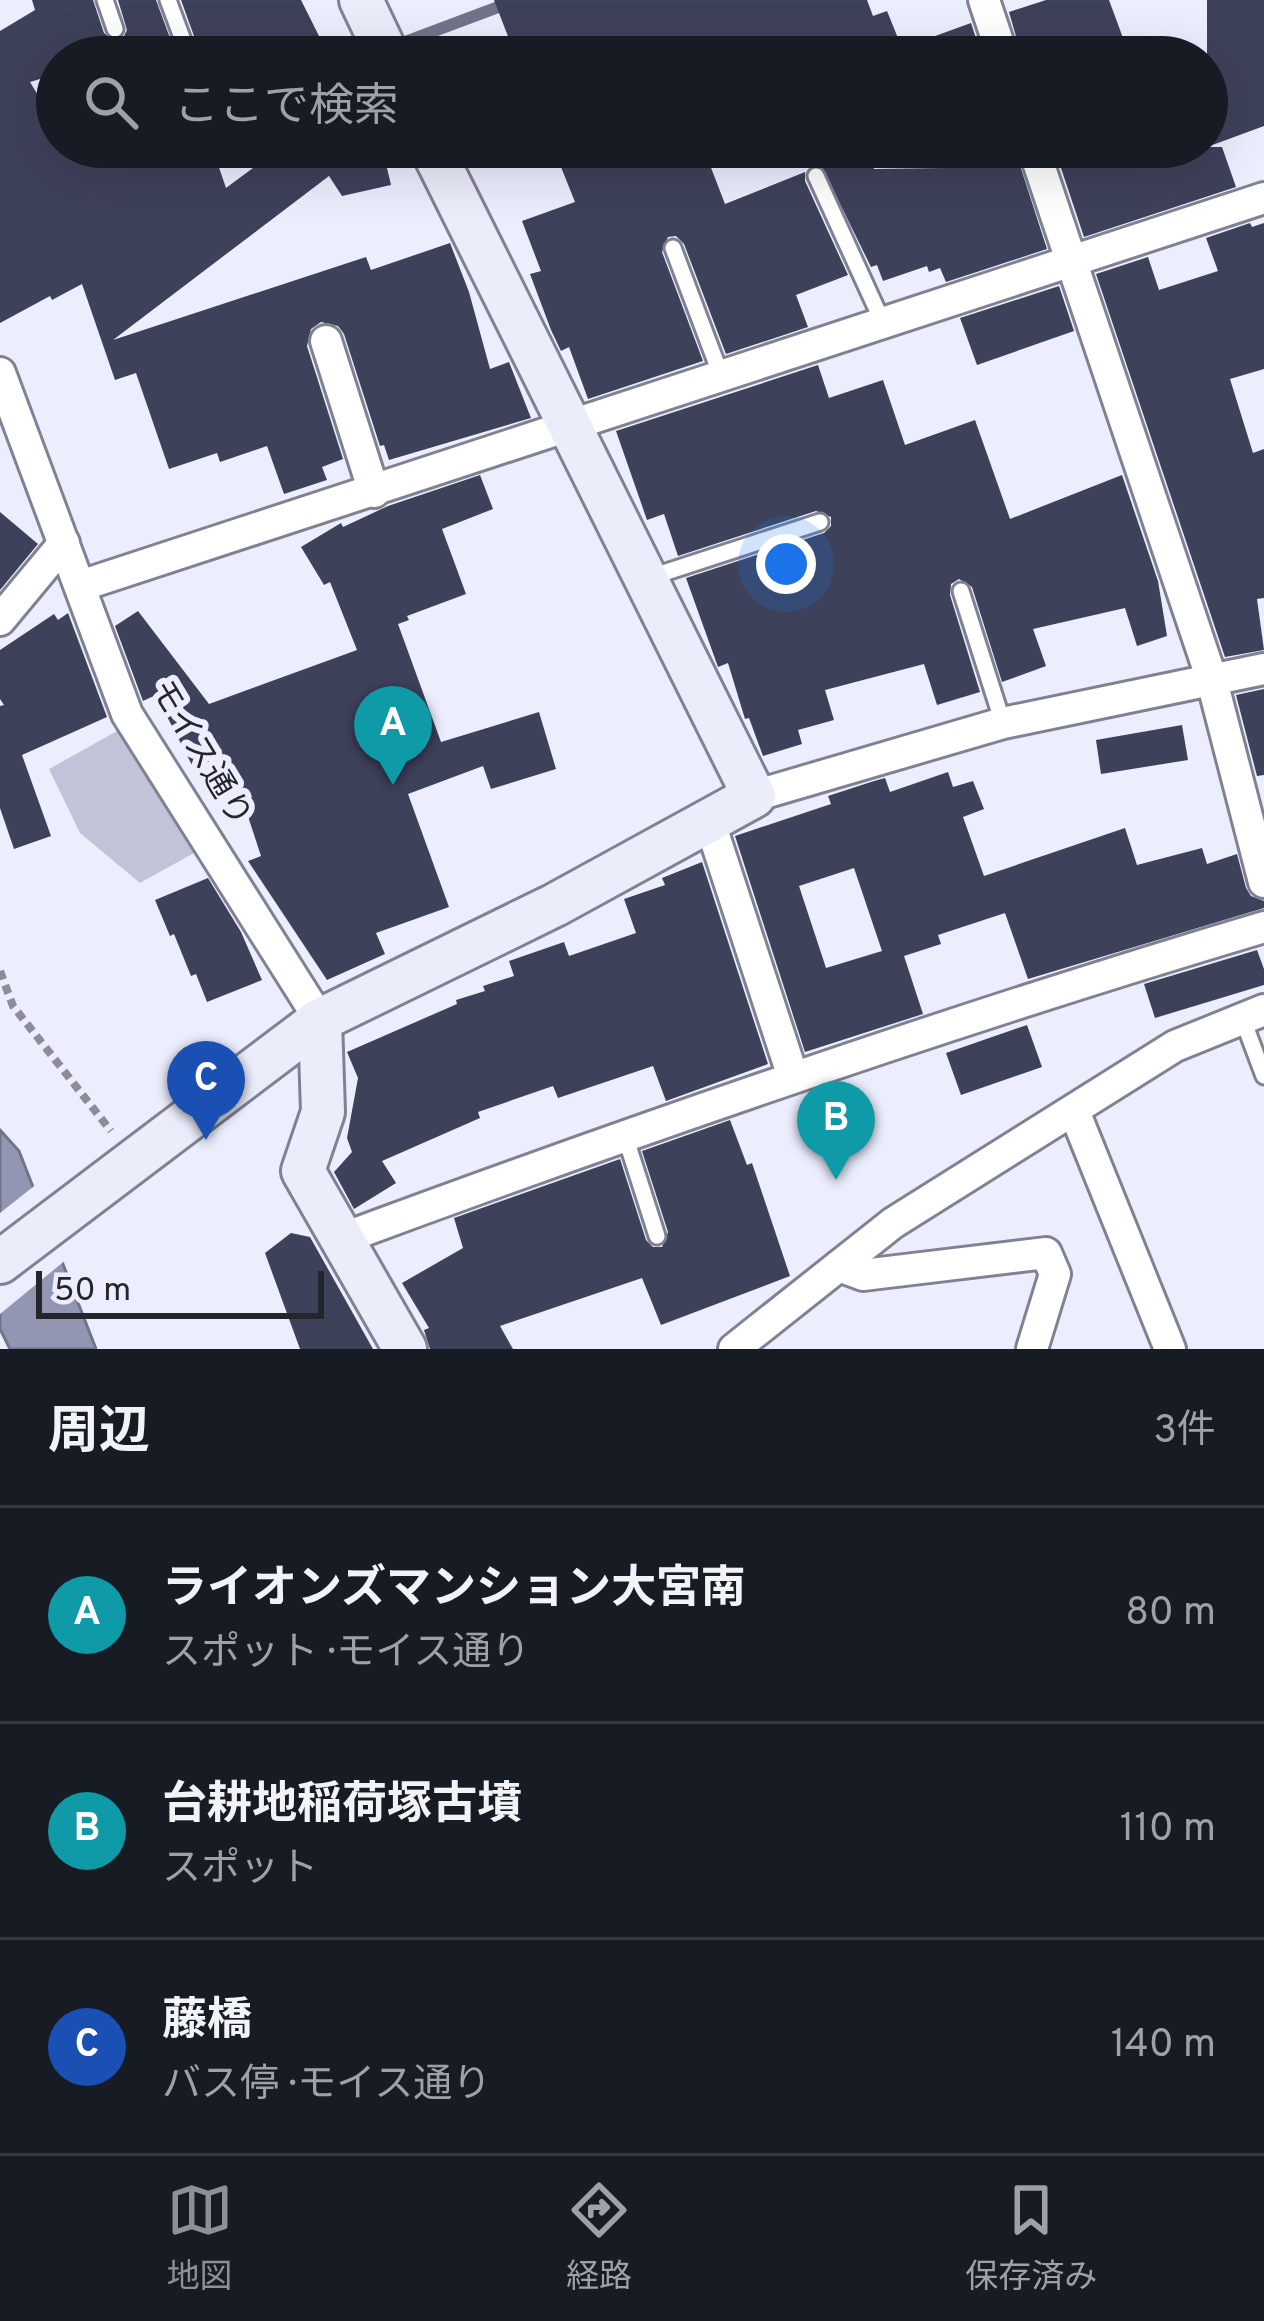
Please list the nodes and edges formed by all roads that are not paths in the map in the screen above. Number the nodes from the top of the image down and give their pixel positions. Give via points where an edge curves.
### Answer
1 (105, 0) edge
2 (167, 0) edge
3 (361, 0) edge
4 (984, 0) edge
5 (115, 29) dead end
6 (182, 36) edge
7 (378, 36) edge
8 (996, 36) edge
9 (441, 168) edge
10 (1040, 168) edge
11 (816, 176) dead end
12 (1264, 198) edge
13 (673, 248) dead end
14 (1071, 260) junction
15 (883, 323) junction
16 (326, 341) dead end
17 (722, 378) junction
18 (3, 387) edge
19 (570, 428) junction
20 (374, 492) junction
21 (820, 522) dead end
22 (64, 543) junction
23 (646, 579) junction
24 (80, 586) junction
25 (961, 591) dead end
26 (0, 620) edge
27 (1264, 668) edge
28 (1210, 677) junction
29 (1003, 723) junction
30 (754, 796) junction
31 (710, 820) junction
32 (1264, 882) edge
33 (1264, 927) edge
34 (1253, 1015) edge
35 (320, 1020) junction
36 (1264, 1076) edge
37 (794, 1077) junction
38 (1074, 1111) junction
39 (624, 1134) junction
40 (657, 1236) dead end
41 (341, 1239) junction
42 (0, 1262) edge
43 (839, 1266) junction
44 (405, 1349) edge
45 (734, 1349) edge
46 (1032, 1349) edge
47 (1170, 1349) edge

1 - 5 lane
2 - 6 lane
3 - 7 street
4 - 8 street
9 - 19 street
10 - 14 street
11 - 15 lane
12 - 14 street
13 - 17 lane
14 - 15 street
14 - 28 street
15 - 17 street
16 - 20 street
17 - 19 street
18 - 22 street, モイス通り
19 - 20 street
19 - 23 street
20 - 24 street
21 - 23 lane
22 - 24 street, モイス通り
22 - 26 street
23 - 30 street
24 - 35 street, モイス通り via 128,714
25 - 29 lane
27 - 28 street
28 - 29 street
28 - 32 street
29 - 30 street
30 - 31 street
31 - 35 street
31 - 37 street
33 - 37 street
34 - 36 lane
34 - 38 street via 1175,1046
35 - 41 street via 323,1112 303,1171
35 - 42 street
37 - 39 street
38 - 43 street via 893,1223
38 - 47 street
39 - 40 lane
39 - 41 street
41 - 44 street
43 - 45 street
43 - 46 street via 863,1275 1046,1253 1054,1274

